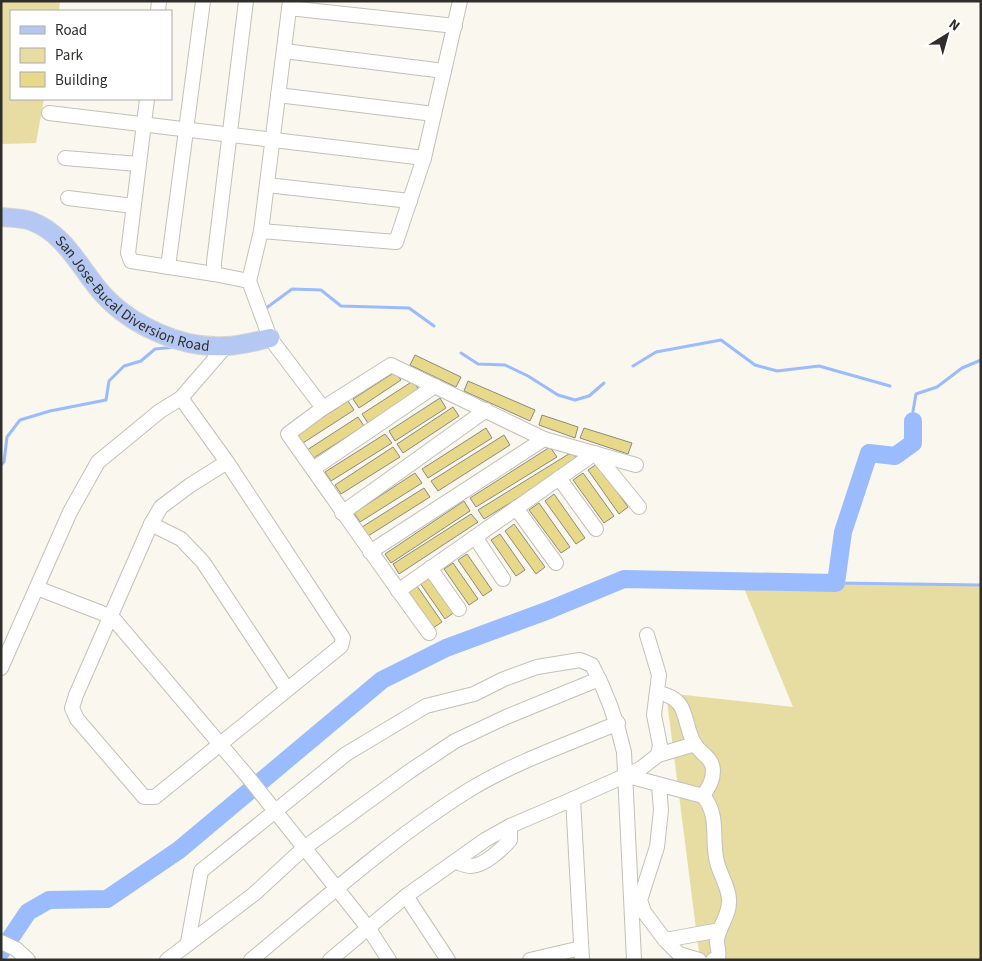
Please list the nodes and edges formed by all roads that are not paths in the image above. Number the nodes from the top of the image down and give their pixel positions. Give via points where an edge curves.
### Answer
1 (203, 1) edge
2 (246, 1) edge
3 (460, 1) edge
4 (290, 4) edge
5 (455, 26) junction
6 (284, 51) junction
7 (444, 71) junction
8 (278, 95) junction
9 (147, 100) edge
10 (49, 113) dead end
11 (434, 114) junction
12 (143, 126) junction
13 (186, 132) junction
14 (229, 137) junction
15 (272, 141) junction
16 (65, 158) dead end
17 (424, 158) junction
18 (138, 164) junction
19 (267, 185) junction
20 (68, 198) dead end
21 (410, 201) junction
22 (133, 206) junction
23 (1, 217) edge
24 (261, 230) junction
25 (168, 267) junction
26 (214, 274) junction
27 (249, 281) junction
28 (267, 330) junction
29 (226, 346) junction
30 (435, 386) junction
31 (181, 398) junction
32 (323, 408) junction
33 (486, 410) junction
34 (544, 439) junction
35 (595, 453) junction
36 (227, 462) junction
37 (636, 464) dead end
38 (313, 469) junction
39 (559, 478) junction
40 (639, 507) dead end
41 (516, 508) junction
42 (342, 513) junction
43 (151, 524) junction
44 (596, 529) dead end
45 (475, 537) junction
46 (370, 552) junction
47 (556, 563) dead end
48 (430, 568) junction
49 (503, 579) dead end
50 (37, 588) junction
51 (398, 591) junction
52 (459, 609) dead end
53 (112, 617) junction
54 (429, 633) dead end
55 (647, 636) dead end
56 (1, 668) edge
57 (599, 679) junction
58 (287, 689) junction
59 (659, 693) junction
60 (618, 723) junction
61 (695, 744) junction
62 (218, 745) junction
63 (658, 756) junction
64 (624, 775) junction
65 (659, 785) junction
66 (703, 796) junction
67 (574, 799) junction
68 (275, 812) junction
69 (304, 848) junction
70 (337, 889) junction
71 (406, 896) junction
72 (369, 929) junction
73 (720, 930) junction
74 (665, 940) junction
75 (1, 942) edge
76 (188, 942) junction
77 (581, 954) edge
78 (28, 960) edge
79 (167, 960) edge
80 (250, 960) edge
81 (330, 960) edge
82 (389, 960) edge
83 (448, 960) edge
84 (530, 960) edge
85 (634, 960) edge
86 (699, 960) edge
87 (713, 960) edge

1 - 13 street
2 - 14 street
3 - 5 street
4 - 5 street
4 - 6 street
5 - 7 street
6 - 7 street
6 - 8 street
7 - 11 street
8 - 11 street
8 - 15 street
9 - 12 street
10 - 12 street
11 - 17 street
12 - 13 street
12 - 18 street
13 - 14 street
13 - 25 street
14 - 15 street
14 - 26 street
15 - 17 street
15 - 19 street
16 - 18 street
17 - 21 street
18 - 22 street
19 - 21 street
19 - 24 street
20 - 22 street
21 - 24 street via 396,242
22 - 25 street via 128,253 131,261
23 - 29 main road, San Jose-Bucal Diversion Road via 31,221 60,239 101,292 151,329 191,345
24 - 27 street
25 - 26 street
26 - 27 street
27 - 28 street
28 - 29 main road, San Jose-Bucal Diversion Road
28 - 32 street
29 - 31 street
30 - 32 street via 391,365
30 - 33 street
30 - 38 street
31 - 36 street
31 - 50 street via 160,411 98,462 70,512
32 - 38 street via 288,434
33 - 34 street
33 - 42 street
34 - 35 street
34 - 46 street
35 - 37 street
35 - 39 street
35 - 40 street
36 - 43 street via 161,507
36 - 58 street via 343,638 340,646
38 - 42 street
39 - 41 street
39 - 44 street
41 - 45 street
41 - 47 street
42 - 46 street
43 - 53 street
43 - 58 street via 181,539 204,562
45 - 48 street
45 - 49 street
46 - 51 street
48 - 51 street
48 - 52 street
50 - 53 street
50 - 56 street
51 - 54 street
53 - 62 street
53 - 62 street via 76,695 72,708 77,720 144,797 155,797
55 - 59 street via 659,675
57 - 60 street
57 - 68 street via 587,661 568,661 504,679 474,694 426,706 346,754
57 - 69 street via 455,741
58 - 62 street
59 - 61 street via 671,695 682,708
59 - 63 street via 654,715 660,745
60 - 64 street via 624,752
60 - 70 street via 470,790 427,818
61 - 63 street
61 - 66 street via 706,754 713,769 711,784
62 - 68 street
63 - 64 street via 651,763
64 - 65 street
64 - 67 street
64 - 85 street
65 - 66 street
65 - 74 street via 661,810 657,847 640,900 644,912
66 - 73 street via 714,817 717,863 727,883 729,898 729,912
67 - 71 street via 485,840
67 - 77 street
68 - 69 street
68 - 76 street via 201,871
69 - 70 street
69 - 76 street via 254,894
70 - 72 street
70 - 80 street
71 - 72 street
71 - 83 street
72 - 81 street
72 - 82 street
73 - 74 street
73 - 87 street via 718,958
74 - 86 street via 679,954
75 - 78 street
76 - 79 street
77 - 84 street

